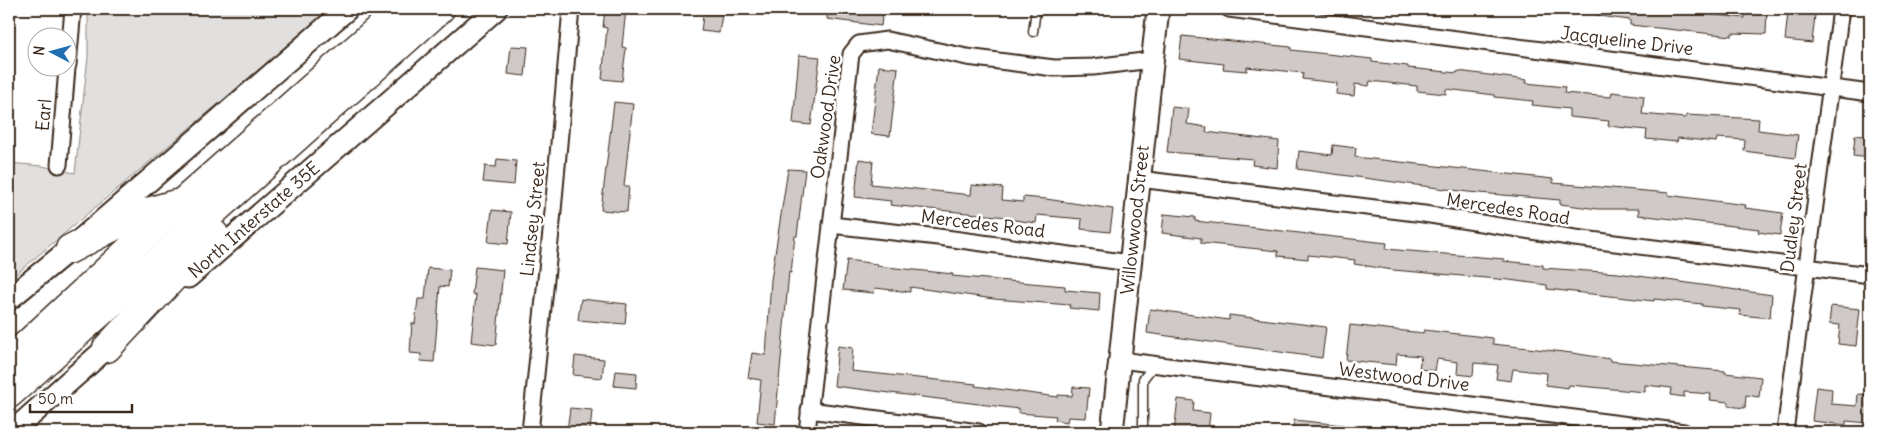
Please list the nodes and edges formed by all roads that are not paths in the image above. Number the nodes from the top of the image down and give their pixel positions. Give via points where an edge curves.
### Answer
1 (72, 9) edge
2 (347, 9) edge
3 (401, 9) edge
4 (440, 9) edge
5 (496, 9) edge
6 (571, 9) edge
7 (1036, 9) edge
8 (1158, 9) edge
9 (1229, 9) edge
10 (1841, 9) edge
11 (70, 28) edge
12 (1033, 32) dead end
13 (1152, 60) junction
14 (66, 78) edge
15 (1830, 88) junction
16 (1870, 93) edge
17 (292, 142) junction
18 (59, 165) dead end
19 (1139, 179) junction
20 (183, 202) junction
21 (831, 226) junction
22 (70, 249) junction
23 (1130, 263) junction
24 (1807, 266) junction
25 (1870, 275) edge
26 (9, 299) edge
27 (108, 348) junction
28 (1120, 360) junction
29 (9, 361) edge
30 (1156, 364) junction
31 (9, 394) edge
32 (810, 410) junction
33 (12, 432) edge
34 (530, 432) edge
35 (807, 432) edge
36 (978, 432) edge
37 (1112, 432) edge
38 (1144, 432) edge
39 (1684, 432) edge
40 (1785, 432) edge

1 - 11 street, Earl
2 - 22 main road
3 - 20 highway
4 - 17 highway
5 - 27 main road, North Interstate 35E
6 - 34 street, Lindsey Street
7 - 12 lane
8 - 13 main road, Willowwood Street
9 - 15 street, Jacqueline Drive
10 - 15 street, Dudley Street
13 - 19 main road, Willowwood Street
13 - 21 street, Oakwood Drive via 1093,68 1054,68 967,56 887,40 859,44 852,54
14 - 18 street, Earl
15 - 16 street, Jacqueline Drive
15 - 24 street, Dudley Street
17 - 27 highway via 267,178
17 - 31 highway
19 - 23 main road, Willowwood Street
19 - 24 street, Mercedes Road
20 - 22 highway via 134,216
20 - 29 highway
21 - 23 street, Mercedes Road
21 - 32 street, Oakwood Drive
22 - 26 main road
23 - 28 main road, Willowwood Street
24 - 25 street, Mercedes Road
24 - 40 street, Dudley Street
27 - 33 main road, North Interstate 35E
28 - 30 street, Westwood Drive
28 - 37 main road, Willowwood Street
30 - 38 lane via 1143,379
30 - 39 street, Westwood Drive
32 - 35 street, Oakwood Drive
32 - 36 street

